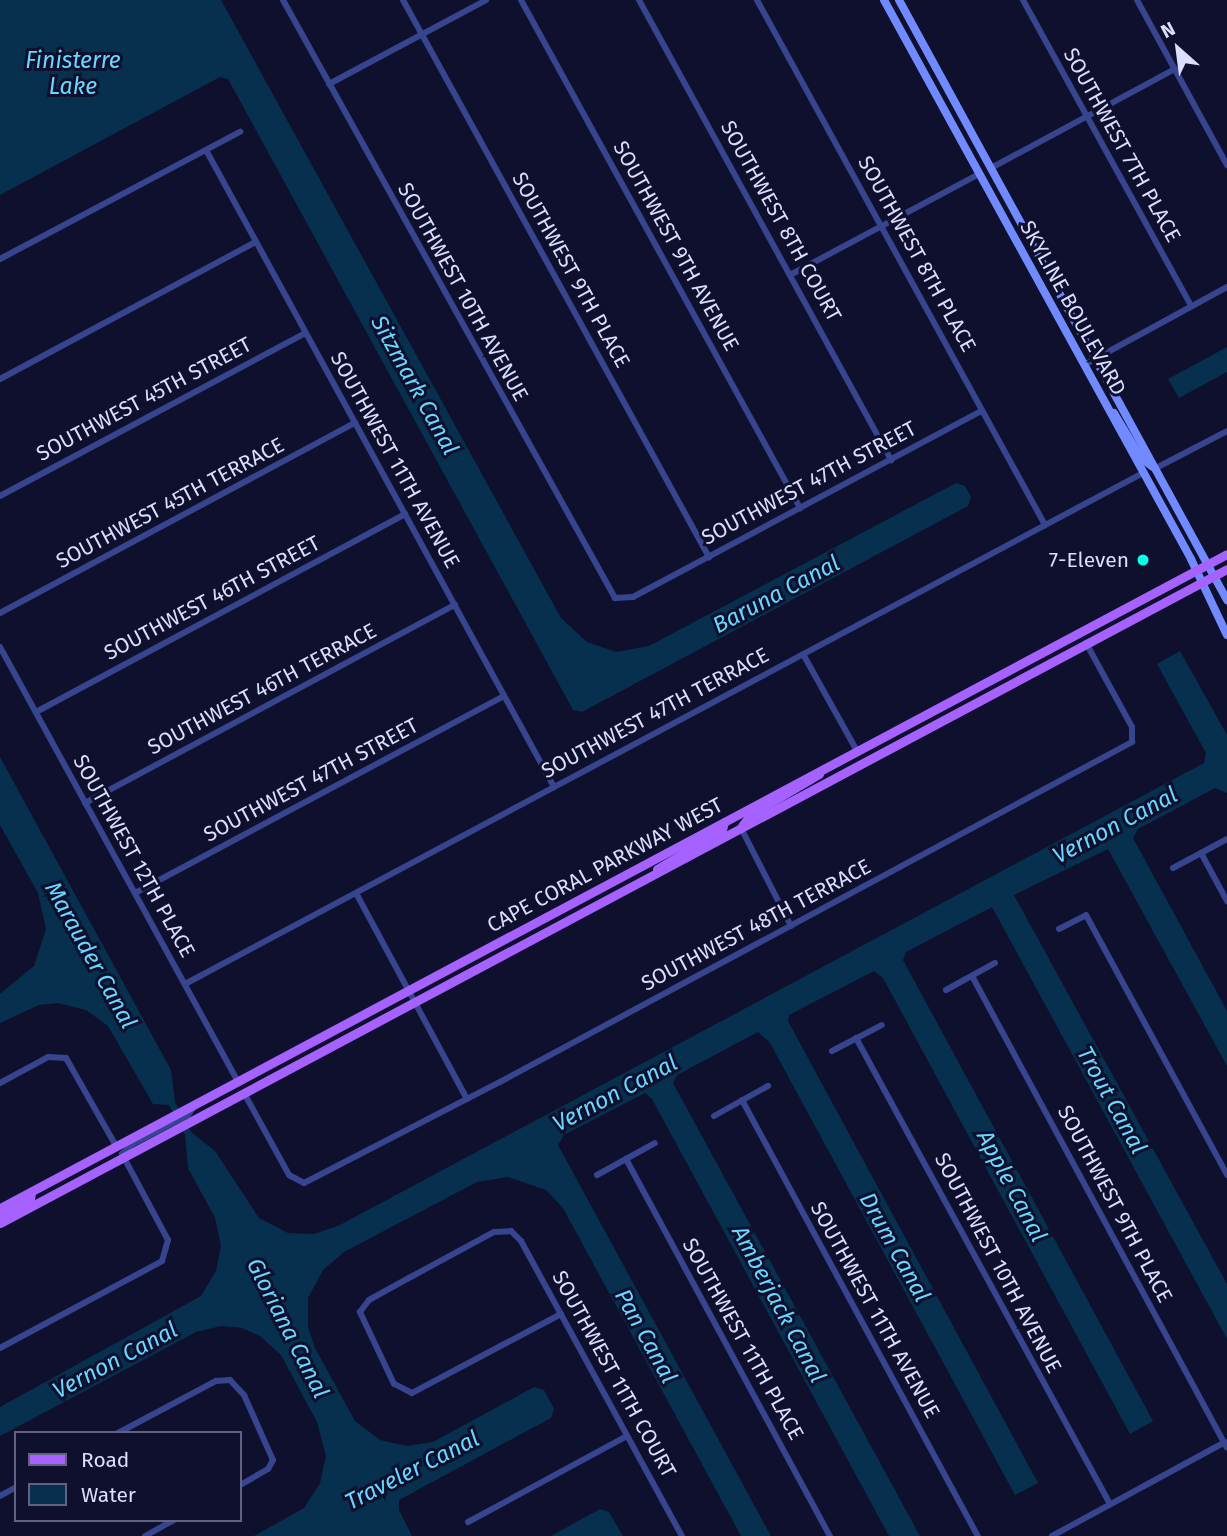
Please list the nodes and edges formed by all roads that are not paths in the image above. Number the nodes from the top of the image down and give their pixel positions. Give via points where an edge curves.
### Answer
1 (283, 0) edge
2 (403, 0) edge
3 (486, 0) edge
4 (521, 0) edge
5 (639, 0) edge
6 (757, 0) edge
7 (884, 0) edge
8 (899, 0) edge
9 (1023, 0) edge
10 (1137, 0) edge
11 (422, 34) junction
12 (1175, 69) junction
13 (329, 84) junction
14 (1087, 116) junction
15 (240, 132) dead end
16 (206, 150) junction
17 (1227, 165) edge
18 (990, 168) junction
19 (979, 174) junction
20 (882, 226) junction
21 (256, 242) junction
22 (0, 259) edge
23 (790, 275) junction
24 (1227, 287) edge
25 (1191, 306) junction
26 (305, 332) junction
27 (1095, 358) junction
28 (1084, 365) junction
29 (0, 379) edge
30 (1104, 402) junction
31 (982, 411) junction
32 (355, 423) junction
33 (1227, 431) edge
34 (891, 460) junction
35 (1156, 468) junction
36 (1143, 473) junction
37 (0, 496) edge
38 (800, 508) junction
39 (405, 514) junction
40 (1182, 517) junction
41 (1045, 525) junction
42 (1227, 554) edge
43 (709, 557) junction
44 (1208, 564) junction
45 (1227, 569) edge
46 (1197, 570) junction
47 (1214, 576) junction
48 (1203, 582) junction
49 (614, 598) joint
50 (1227, 600) edge
51 (455, 605) junction
52 (0, 613) edge
53 (1227, 635) edge
54 (1086, 643) junction
55 (0, 647) edge
56 (803, 654) junction
57 (504, 696) junction
58 (36, 712) junction
59 (857, 751) junction
60 (822, 769) junction
61 (554, 787) junction
62 (85, 803) junction
63 (724, 821) junction
64 (741, 828) junction
65 (1227, 839) edge
66 (1201, 853) junction
67 (1173, 868) dead end
68 (649, 877) junction
69 (135, 893) junction
70 (356, 893) junction
71 (1227, 901) edge
72 (791, 926) junction
73 (1059, 929) dead end
74 (995, 963) dead end
75 (972, 976) junction
76 (184, 984) junction
77 (409, 990) junction
78 (946, 990) dead end
79 (415, 1002) junction
80 (883, 1025) dead end
81 (856, 1038) junction
82 (832, 1051) dead end
83 (238, 1081) junction
84 (0, 1083) edge
85 (768, 1086) dead end
86 (244, 1093) junction
87 (467, 1099) junction
88 (742, 1100) junction
89 (195, 1104) junction
90 (714, 1116) dead end
91 (655, 1143) dead end
92 (116, 1146) junction
93 (123, 1157) junction
94 (626, 1159) junction
95 (597, 1175) dead end
96 (1227, 1175) edge
97 (31, 1192) junction
98 (0, 1208) edge
99 (0, 1216) edge
100 (0, 1223) edge
101 (561, 1314) junction
102 (0, 1348) edge
103 (122, 1431) edge
104 (627, 1436) junction
105 (1226, 1444) edge
106 (242, 1484) edge
107 (1110, 1504) junction
108 (170, 1522) edge
109 (468, 1522) dead end
110 (145, 1536) edge
111 (682, 1536) edge
112 (830, 1536) edge
113 (978, 1536) edge
114 (1052, 1536) edge

1 - 13 street, SOUTHWEST 10TH AVENUE
2 - 11 street, SOUTHWEST 9TH PLACE
3 - 11 street
4 - 38 street, SOUTHWEST 9TH AVENUE
5 - 23 street, SOUTHWEST 8TH COURT
6 - 20 street, SOUTHWEST 8TH PLACE
7 - 19 street, SKYLINE BOULEVARD
8 - 18 street, SKYLINE BOULEVARD
9 - 14 street, SOUTHWEST 7TH PLACE
10 - 12 street
11 - 13 street
11 - 43 street, SOUTHWEST 9TH PLACE
12 - 14 street
12 - 17 street
13 - 49 street, SOUTHWEST 10TH AVENUE
14 - 18 street
14 - 25 street, SOUTHWEST 7TH PLACE
15 - 16 street
16 - 21 street, SOUTHWEST 11TH AVENUE
16 - 22 street
18 - 19 street
18 - 27 street, SKYLINE BOULEVARD
19 - 20 street
19 - 28 street, SKYLINE BOULEVARD
20 - 23 street
20 - 31 street, SOUTHWEST 8TH PLACE
21 - 26 street, SOUTHWEST 11TH AVENUE
21 - 29 street
23 - 34 street, SOUTHWEST 8TH COURT
24 - 25 street
25 - 27 street
26 - 32 street, SOUTHWEST 11TH AVENUE
26 - 37 street, SOUTHWEST 45TH STREET
27 - 28 street
27 - 35 street, SKYLINE BOULEVARD
28 - 30 street, SKYLINE BOULEVARD
30 - 35 street via 1141,458
30 - 36 street, SKYLINE BOULEVARD
31 - 34 street, SOUTHWEST 47TH STREET
31 - 41 street, SOUTHWEST 8TH PLACE
32 - 39 street, SOUTHWEST 11TH AVENUE
32 - 52 street, SOUTHWEST 45TH TERRACE
33 - 35 street
34 - 38 street, SOUTHWEST 47TH STREET
35 - 40 street, SKYLINE BOULEVARD
36 - 40 street via 1156,478
36 - 41 street, SOUTHWEST 47TH TERRACE
36 - 46 street, SKYLINE BOULEVARD
38 - 43 street, SOUTHWEST 47TH STREET
39 - 51 street, SOUTHWEST 11TH AVENUE
39 - 58 street, SOUTHWEST 46TH STREET
40 - 44 street, SKYLINE BOULEVARD
41 - 56 street, SOUTHWEST 47TH TERRACE
42 - 44 main road, CAPE CORAL PARKWAY WEST
43 - 49 street, SOUTHWEST 47TH STREET via 633,597
44 - 46 main road, CAPE CORAL PARKWAY WEST
44 - 47 street, SKYLINE BOULEVARD
45 - 47 main road, CAPE CORAL PARKWAY WEST
46 - 48 street, SKYLINE BOULEVARD
46 - 59 main road, CAPE CORAL PARKWAY WEST
47 - 48 main road, CAPE CORAL PARKWAY WEST
47 - 50 street, SKYLINE BOULEVARD
48 - 53 street, SKYLINE BOULEVARD
48 - 54 main road, CAPE CORAL PARKWAY WEST
51 - 57 street, SOUTHWEST 11TH AVENUE
51 - 62 street, SOUTHWEST 46TH TERRACE
54 - 64 main road, CAPE CORAL PARKWAY WEST
54 - 72 street, SOUTHWEST 48TH TERRACE via 1132,727 1132,743
55 - 58 street, SOUTHWEST 12TH PLACE
56 - 59 street
56 - 61 street, SOUTHWEST 47TH TERRACE
57 - 61 street, SOUTHWEST 11TH AVENUE
57 - 69 street, SOUTHWEST 47TH STREET
58 - 62 street, SOUTHWEST 12TH PLACE
59 - 60 main road, CAPE CORAL PARKWAY WEST
60 - 63 main road, CAPE CORAL PARKWAY WEST
60 - 64 main road via 811,782 751,814
61 - 70 street, SOUTHWEST 47TH TERRACE
62 - 69 street, SOUTHWEST 12TH PLACE
63 - 68 main road via 722,830 666,860
63 - 77 main road, CAPE CORAL PARKWAY WEST
64 - 68 main road, CAPE CORAL PARKWAY WEST
64 - 72 street
65 - 66 street
66 - 67 street
66 - 71 street
68 - 79 main road, CAPE CORAL PARKWAY WEST
69 - 76 street, SOUTHWEST 12TH PLACE
70 - 76 street, SOUTHWEST 47TH TERRACE
70 - 77 street
72 - 87 street, SOUTHWEST 48TH TERRACE
73 - 96 street via 1086,915
74 - 75 street
75 - 78 street
75 - 105 street, SOUTHWEST 9TH PLACE
76 - 83 street, SOUTHWEST 12TH PLACE
77 - 79 street
77 - 83 main road, CAPE CORAL PARKWAY WEST
79 - 86 main road, CAPE CORAL PARKWAY WEST
79 - 87 street
80 - 81 street
81 - 82 street
81 - 107 street, SOUTHWEST 10TH AVENUE
83 - 89 main road, CAPE CORAL PARKWAY WEST
84 - 92 street via 58,1055 73,1066
85 - 88 street
86 - 87 street, SOUTHWEST 48TH TERRACE via 296,1181 313,1181
86 - 93 main road, CAPE CORAL PARKWAY WEST
88 - 90 street
88 - 113 street, SOUTHWEST 11TH AVENUE
89 - 92 main road, CAPE CORAL PARKWAY WEST
89 - 93 street via 188,1115 131,1145
91 - 94 street
92 - 97 main road, CAPE CORAL PARKWAY WEST
93 - 100 main road, CAPE CORAL PARKWAY WEST
93 - 102 street via 168,1240 167,1254 140,1274
94 - 95 street
94 - 112 street, SOUTHWEST 11TH PLACE
97 - 98 main road, CAPE CORAL PARKWAY WEST
97 - 99 main road via 30,1200
101 - 101 street, SOUTHWEST 11TH COURT via 511,1231 494,1232 369,1300 360,1312 394,1384 404,1392 434,1382
101 - 104 street, SOUTHWEST 11TH COURT
103 - 106 street via 216,1381 230,1380 244,1395 273,1461
104 - 109 street
104 - 111 street, SOUTHWEST 11TH COURT
105 - 107 street
107 - 114 street
108 - 110 street

